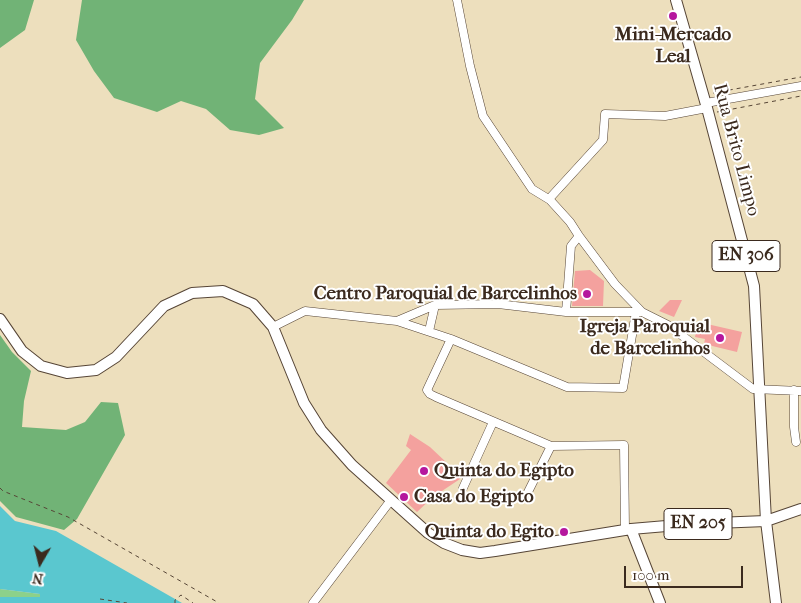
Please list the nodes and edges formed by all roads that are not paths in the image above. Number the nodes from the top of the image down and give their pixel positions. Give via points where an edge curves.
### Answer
1 (457, 0) edge
2 (676, 0) edge
3 (801, 86) edge
4 (707, 108) junction
5 (549, 199) junction
6 (579, 236) junction
7 (435, 305) junction
8 (566, 312) junction
9 (639, 312) junction
10 (0, 319) edge
11 (397, 321) junction
12 (273, 327) junction
13 (429, 331) junction
14 (451, 339) junction
15 (760, 390) junction
16 (798, 391) edge
17 (493, 422) junction
18 (796, 442) dead end
19 (551, 446) junction
20 (463, 488) dead end
21 (528, 492) dead end
22 (391, 500) junction
23 (801, 509) edge
24 (766, 521) junction
25 (628, 530) junction
26 (313, 603) edge
27 (660, 603) edge
28 (776, 603) edge

1 - 5 street via 483,116 532,189
2 - 4 main road, Rua Brito Limpo / EN 306
3 - 4 street
4 - 5 street via 665,116 605,114 603,140
4 - 15 main road, Rua Brito Limpo / EN 306 via 754,286
5 - 6 street
6 - 8 street via 571,246
6 - 9 street
7 - 8 street via 498,304
7 - 11 street
7 - 13 street
8 - 9 street
9 - 14 street via 623,388 567,387
9 - 15 street via 668,325 745,383
10 - 12 main road via 22,351 41,366 67,373 96,370 116,357 164,306 192,293 223,291 246,300
11 - 12 street via 306,311
11 - 13 street
12 - 22 main road via 304,403 321,430 352,465
13 - 14 street
14 - 17 street via 427,390
15 - 16 street
15 - 24 main road, Rua Brito Limpo / EN 306
16 - 18 street via 794,427
17 - 19 street
17 - 20 street
19 - 21 street
19 - 25 street via 624,445
22 - 25 main road via 428,533 462,550 494,551
22 - 26 street
23 - 24 main road, EN 205
24 - 25 main road, EN 205
24 - 28 main road, Rua Brito Limpo
25 - 27 main road, EN 205

